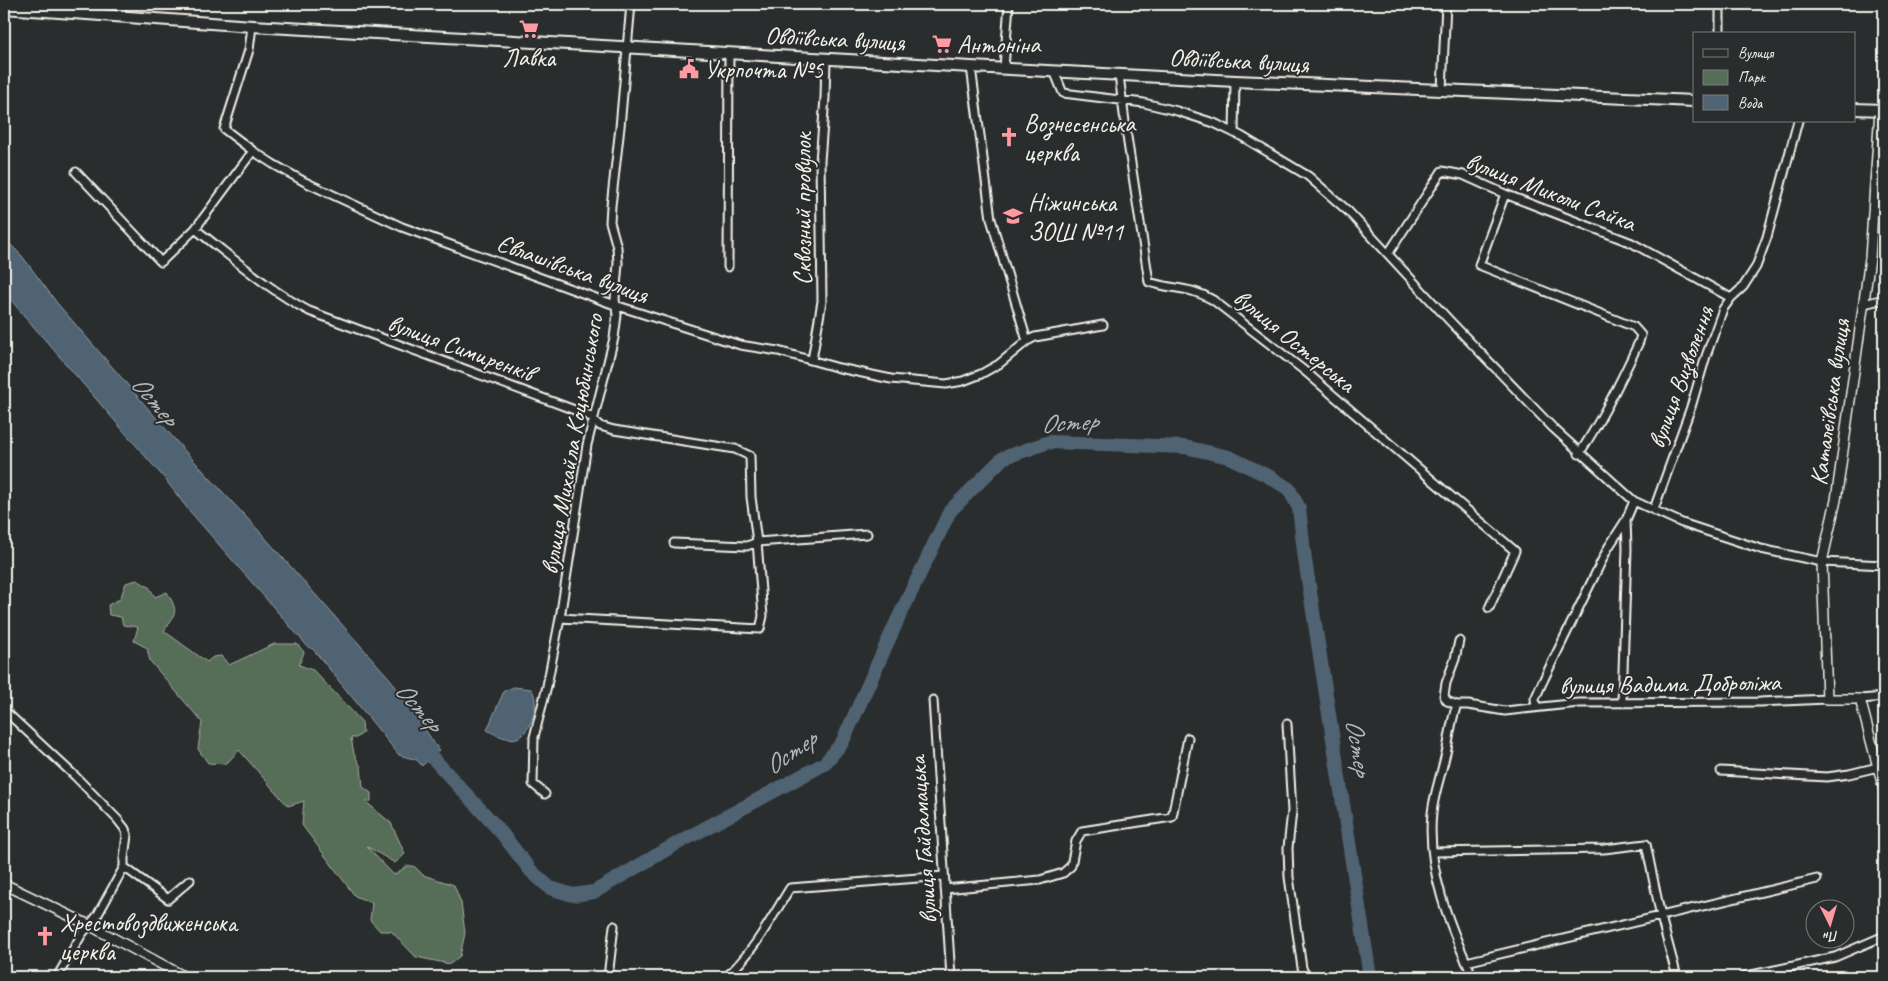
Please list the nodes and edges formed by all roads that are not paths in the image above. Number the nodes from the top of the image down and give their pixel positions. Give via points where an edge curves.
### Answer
1 (122, 4) edge
2 (631, 4) edge
3 (1009, 4) edge
4 (1446, 4) edge
5 (1720, 4) edge
6 (4, 8) edge
7 (120, 17) junction
8 (252, 26) junction
9 (1720, 32) edge
10 (628, 48) junction
11 (729, 54) junction
12 (826, 59) junction
13 (971, 67) junction
14 (1004, 68) junction
15 (1054, 71) junction
16 (1119, 75) junction
17 (1235, 81) junction
18 (1442, 89) junction
19 (1122, 100) junction
20 (1693, 101) edge
21 (1856, 109) edge
22 (1882, 110) edge
23 (1798, 122) edge
24 (1234, 133) junction
25 (252, 151) junction
26 (76, 172) dead end
27 (1505, 194) junction
28 (195, 229) junction
29 (1388, 254) junction
30 (728, 267) dead end
31 (1731, 298) junction
32 (1884, 299) edge
33 (1864, 304) junction
34 (615, 305) junction
35 (1103, 325) dead end
36 (1027, 342) junction
37 (812, 360) junction
38 (594, 421) junction
39 (1580, 454) junction
40 (1634, 501) junction
41 (1654, 510) junction
42 (1626, 520) junction
43 (868, 534) dead end
44 (757, 542) junction
45 (674, 543) dead end
46 (1822, 562) junction
47 (1884, 565) edge
48 (1490, 608) dead end
49 (560, 618) junction
50 (1458, 641) dead end
51 (1884, 697) edge
52 (1827, 699) junction
53 (1860, 699) junction
54 (933, 700) dead end
55 (1622, 702) junction
56 (1457, 705) junction
57 (1536, 707) junction
58 (4, 710) edge
59 (1287, 724) dead end
60 (1188, 738) dead end
61 (1878, 767) junction
62 (1721, 771) dead end
63 (1884, 790) edge
64 (545, 794) dead end
65 (1433, 852) junction
66 (124, 867) junction
67 (944, 876) junction
68 (1817, 879) dead end
69 (190, 880) dead end
70 (4, 884) edge
71 (945, 889) junction
72 (1661, 917) junction
73 (89, 925) junction
74 (614, 926) dead end
75 (1884, 936) edge
76 (1466, 962) junction
77 (57, 977) edge
78 (185, 977) edge
79 (608, 977) edge
80 (726, 977) edge
81 (950, 977) edge
82 (1306, 977) edge
83 (1473, 977) edge
84 (1677, 977) edge
85 (1742, 977) edge

1 - 7 street
2 - 10 street, вулиця Михайла Коцюбинського
3 - 14 street
4 - 18 street
5 - 9 street
6 - 7 main road, Овдіївська вулиця
7 - 8 main road, Овдіївська вулиця
8 - 10 main road, Овдіївська вулиця
8 - 25 street, Євлашівська вулиця via 249,50 224,129
10 - 11 main road, Овдіївська вулиця
10 - 34 street, вулиця Михайла Коцюбинського via 610,222 617,247
11 - 12 main road, Овдіївська вулиця
11 - 30 street
12 - 13 main road, Овдіївська вулиця
12 - 37 street, Сквозний провулок via 820,162 822,301
13 - 14 main road, Овдіївська вулиця
13 - 36 street via 991,220
14 - 15 main road, Овдіївська вулиця
15 - 16 main road, Овдіївська вулиця
15 - 19 street via 1063,93
16 - 17 main road, Овдіївська вулиця
16 - 19 street, вулиця Остерська
17 - 18 main road, Овдіївська вулиця
17 - 24 street
18 - 20 main road, Овдіївська вулиця
19 - 24 street via 1177,111
19 - 48 street, вулиця Остерська via 1149,282 1200,292 1213,300 1306,372 1515,551
21 - 22 main road
22 - 33 street, Каталеївська вулиця
23 - 31 street, вулиця Визволення via 1756,267
24 - 29 street via 1308,176 1350,212
25 - 28 street
25 - 34 street, Євлашівська вулиця via 305,182 402,228
26 - 28 street via 161,262
27 - 29 street, вулиця Миколи Сайка via 1463,174 1442,171
27 - 31 street, вулиця Миколи Сайка via 1632,243
27 - 39 street via 1479,265 1634,327 1641,335 1612,400
28 - 38 street, вулиця Симиренків via 272,289 309,311 588,415
29 - 39 street
31 - 41 street, вулиця Визволення via 1706,356
32 - 33 street
33 - 46 street, Каталеївська вулиця via 1836,500
34 - 37 street, Євлашівська вулиця via 740,345
34 - 38 street, вулиця Михайла Коцюбинського via 614,338
35 - 36 street, Євлашівська вулиця via 1035,337
36 - 37 street, Євлашівська вулиця via 1000,364 981,374 946,384 891,379
38 - 44 street, вулиця Симиренків via 614,430 735,449 750,456
38 - 49 street, вулиця Михайла Коцюбинського via 584,463
39 - 40 street
40 - 41 street
40 - 42 street
41 - 46 street via 1682,523 1761,549
42 - 55 street
42 - 57 street via 1608,548 1542,683 1535,699
43 - 44 street
44 - 45 street via 747,546
44 - 49 street via 764,616 760,629
46 - 47 street
46 - 52 street, Каталеївська вулиця
49 - 64 street, вулиця Михайла Коцюбинського via 534,737 533,784
50 - 56 street via 1444,696
51 - 53 street, вулиця Вадима Доброліжа
52 - 53 street, вулиця Вадима Доброліжа
52 - 55 street, вулиця Вадима Доброліжа
53 - 61 street
54 - 67 street, вулиця Гайдамацька
55 - 57 street, вулиця Вадима Доброліжа
56 - 57 street, вулиця Вадима Доброліжа via 1505,711
56 - 65 street via 1432,814
58 - 66 street via 75,776 125,829
59 - 82 street via 1292,811 1289,877
60 - 71 street via 1172,817 1082,831 1076,841 1071,866 1063,873 1040,880
61 - 62 street via 1826,777
61 - 63 street
65 - 72 street via 1604,849 1646,844
65 - 76 street via 1444,907
66 - 69 street via 168,899
66 - 73 street
67 - 71 street, вулиця Гайдамацька
67 - 80 street via 790,888 766,928
68 - 72 street
70 - 73 street
71 - 81 street, вулиця Гайдамацька
72 - 76 street
72 - 84 street
73 - 77 street
73 - 78 street
74 - 79 street
75 - 85 street via 1835,957
76 - 83 street

